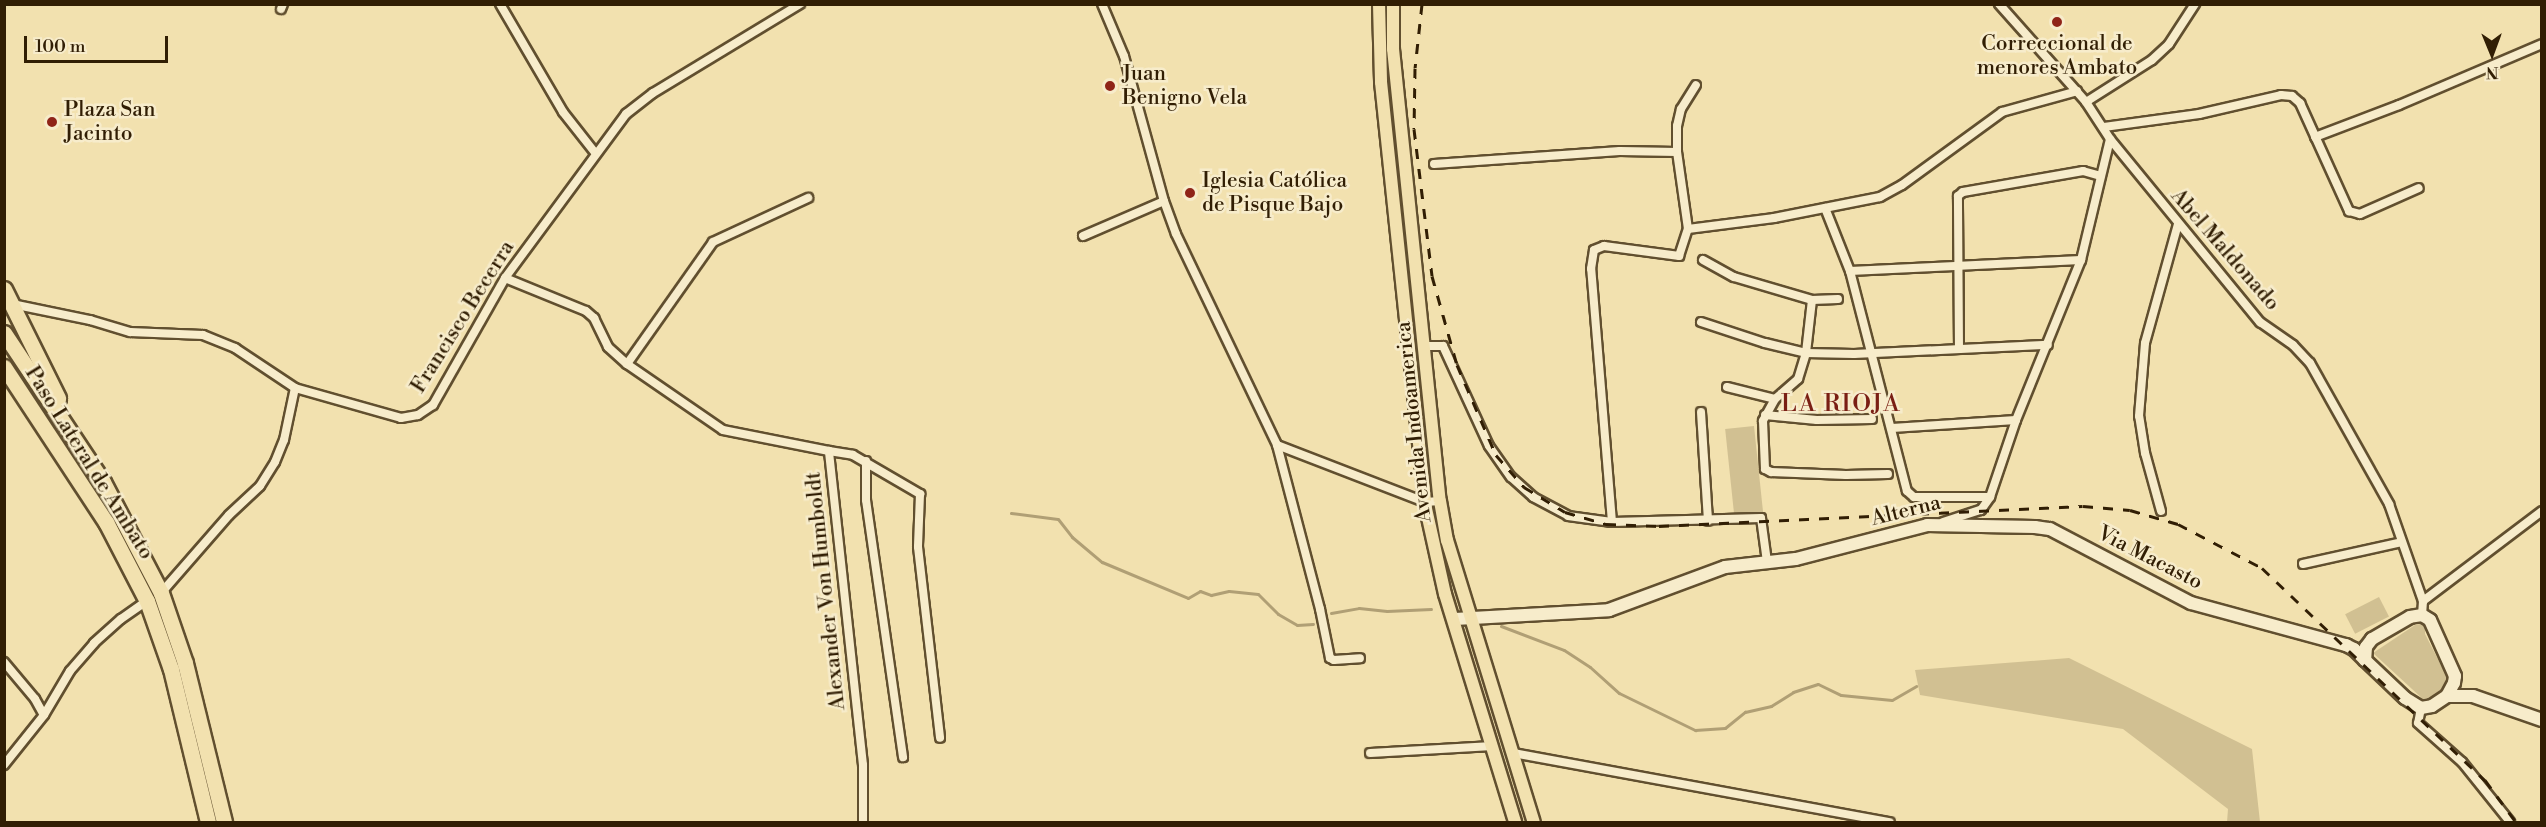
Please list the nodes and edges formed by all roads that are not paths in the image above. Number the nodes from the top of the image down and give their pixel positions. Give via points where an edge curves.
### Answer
1 (500, 4) edge
2 (800, 4) edge
3 (1102, 4) edge
4 (1379, 4) edge
5 (1394, 4) edge
6 (2000, 4) edge
7 (2195, 4) edge
8 (2541, 44) edge
9 (1696, 85) dead end
10 (2077, 91) junction
11 (2086, 102) junction
12 (2104, 127) junction
13 (2315, 136) junction
14 (2110, 139) junction
15 (1677, 152) junction
16 (596, 154) junction
17 (1434, 164) dead end
18 (2100, 176) junction
19 (2419, 188) dead end
20 (808, 198) dead end
21 (1164, 201) junction
22 (1825, 208) junction
23 (2178, 224) junction
24 (1688, 229) junction
25 (1083, 236) dead end
26 (1703, 260) dead end
27 (2081, 260) junction
28 (1960, 266) junction
29 (1850, 271) junction
30 (505, 278) junction
31 (4, 289) edge
32 (1838, 299) dead end
33 (1812, 300) junction
34 (12, 304) junction
35 (1701, 322) dead end
36 (4, 333) edge
37 (2048, 345) junction
38 (1424, 346) junction
39 (1959, 349) junction
40 (1806, 353) junction
41 (1872, 353) junction
42 (627, 364) junction
43 (4, 367) edge
44 (4, 378) edge
45 (1727, 387) dead end
46 (295, 388) junction
47 (1775, 399) junction
48 (1701, 412) dead end
49 (1765, 415) junction
50 (1872, 420) dead end
51 (2016, 420) junction
52 (1431, 422) junction
53 (1416, 423) junction
54 (1892, 428) junction
55 (1277, 445) junction
56 (829, 451) junction
57 (866, 461) junction
58 (1887, 474) dead end
59 (103, 482) junction
60 (1990, 497) junction
61 (1440, 501) junction
62 (1425, 502) junction
63 (2161, 511) dead end
64 (2541, 511) edge
65 (1708, 521) junction
66 (106, 522) junction
67 (1612, 522) junction
68 (1927, 525) junction
69 (2402, 542) junction
70 (1767, 562) junction
71 (2303, 564) dead end
72 (161, 593) junction
73 (147, 601) junction
74 (2423, 601) junction
75 (2422, 615) junction
76 (1471, 617) junction
77 (1455, 619) junction
78 (2372, 639) junction
79 (2354, 649) junction
80 (1360, 658) dead end
81 (2365, 660) junction
82 (4, 662) edge
83 (2455, 675) junction
84 (2447, 696) junction
85 (2473, 696) junction
86 (2421, 708) junction
87 (44, 715) junction
88 (2541, 720) edge
89 (940, 738) dead end
90 (1493, 746) junction
91 (1370, 753) dead end
92 (1513, 753) junction
93 (903, 757) dead end
94 (4, 765) edge
95 (208, 822) edge
96 (224, 822) edge
97 (863, 822) edge
98 (1515, 822) edge
99 (1534, 822) edge
100 (1890, 822) edge
101 (2510, 822) edge

1 - 16 street via 563,112
2 - 16 street, Francisco Becerra via 653,93 626,114
3 - 21 street via 1124,56
4 - 53 main road, Avenida Indoamerica via 1382,82
5 - 38 main road, Avenida Indoamerica via 1393,49
6 - 10 street, Abel Maldonado
7 - 11 street via 2175,36 2152,60
8 - 13 street
9 - 15 street via 1681,109
10 - 11 street, Abel Maldonado
10 - 22 street via 2002,112 1893,191
11 - 12 street, Abel Maldonado
12 - 13 street via 2199,114 2281,95 2292,96 2300,103
12 - 14 street, Abel Maldonado
13 - 19 street via 2354,214
14 - 18 street
14 - 23 street, Abel Maldonado
15 - 17 street via 1620,151
15 - 24 street
16 - 30 street, Francisco Becerra
18 - 27 street
18 - 28 street via 2083,171 1964,192 1958,196
20 - 42 street via 717,239
21 - 25 street
21 - 55 street
22 - 24 street
22 - 29 street
23 - 63 street via 2145,343 2139,416
23 - 69 street, Abel Maldonado via 2260,322 2293,345 2310,363 2389,504
24 - 67 street via 1680,256 1604,246 1592,254
26 - 33 street via 1734,277
27 - 28 street
27 - 37 street
28 - 29 street
28 - 39 street
29 - 41 street
30 - 42 street via 586,311 594,318 608,347
30 - 46 street, Francisco Becerra via 433,405 418,415 401,418
31 - 34 highway
32 - 33 street
33 - 40 street
34 - 46 street, Francisco Becerra via 130,332 203,335 235,348
34 - 59 highway
35 - 40 street
36 - 59 highway, Paso Lateral de Ambato
37 - 39 street
37 - 51 street
38 - 52 main road, Avenida Indoamerica
38 - 67 street via 1443,346 1489,446 1524,490 1568,516
39 - 41 street
40 - 41 street
40 - 47 street via 1798,379
41 - 54 street
42 - 56 street via 723,430
43 - 66 highway, Paso Lateral de Ambato
44 - 66 highway via 81,495
45 - 47 street
46 - 72 street via 284,440 260,486 229,515
47 - 49 street
48 - 65 street
49 - 50 street
49 - 58 street via 1763,463 1771,472
51 - 54 street
51 - 60 street
52 - 53 main road
52 - 61 main road, Avenida Indoamerica
53 - 62 main road, Avenida Indoamerica
54 - 60 street via 1909,495
55 - 62 street
55 - 80 street via 1330,658
56 - 57 street, Alexander Von Humboldt
56 - 97 street, Alexander Von Humboldt via 862,753
57 - 89 street, Alexander Von Humboldt via 920,494 918,547
57 - 93 street via 866,500
59 - 72 highway, Paso Lateral de Ambato
60 - 68 street, Alterna via 1973,514
61 - 62 street
61 - 76 main road, Avenida Indoamerica via 1447,540
62 - 77 main road, Avenida Indoamerica via 1445,594
64 - 74 street
65 - 67 street
65 - 70 street via 1763,519
66 - 73 highway, Paso Lateral de Ambato
68 - 70 street, Alterna via 1796,559
68 - 79 street, Via Macasto via 2050,529 2191,603
69 - 71 street
69 - 74 street, Abel Maldonado
70 - 76 street, Alterna via 1711,571 1609,610
72 - 96 highway, Paso Lateral de Ambato via 185,663
73 - 87 street via 94,644 70,671
73 - 95 highway, Paso Lateral de Ambato via 171,669
74 - 75 street, Abel Maldonado
75 - 78 street via 2410,617
75 - 83 street via 2430,620
76 - 77 street, Alterna
76 - 92 main road, Avenida Indoamerica
77 - 90 main road, Avenida Indoamerica
78 - 79 street
78 - 81 street via 2366,647
79 - 81 street, Via Macasto
81 - 86 street via 2404,698
82 - 87 street
83 - 84 street
83 - 85 street
84 - 85 street
84 - 86 street
85 - 88 street
86 - 101 street via 2418,723 2462,762
87 - 94 street
90 - 91 street
90 - 98 main road, Avenida Indoamerica
92 - 99 main road, Avenida Indoamerica
92 - 100 street

